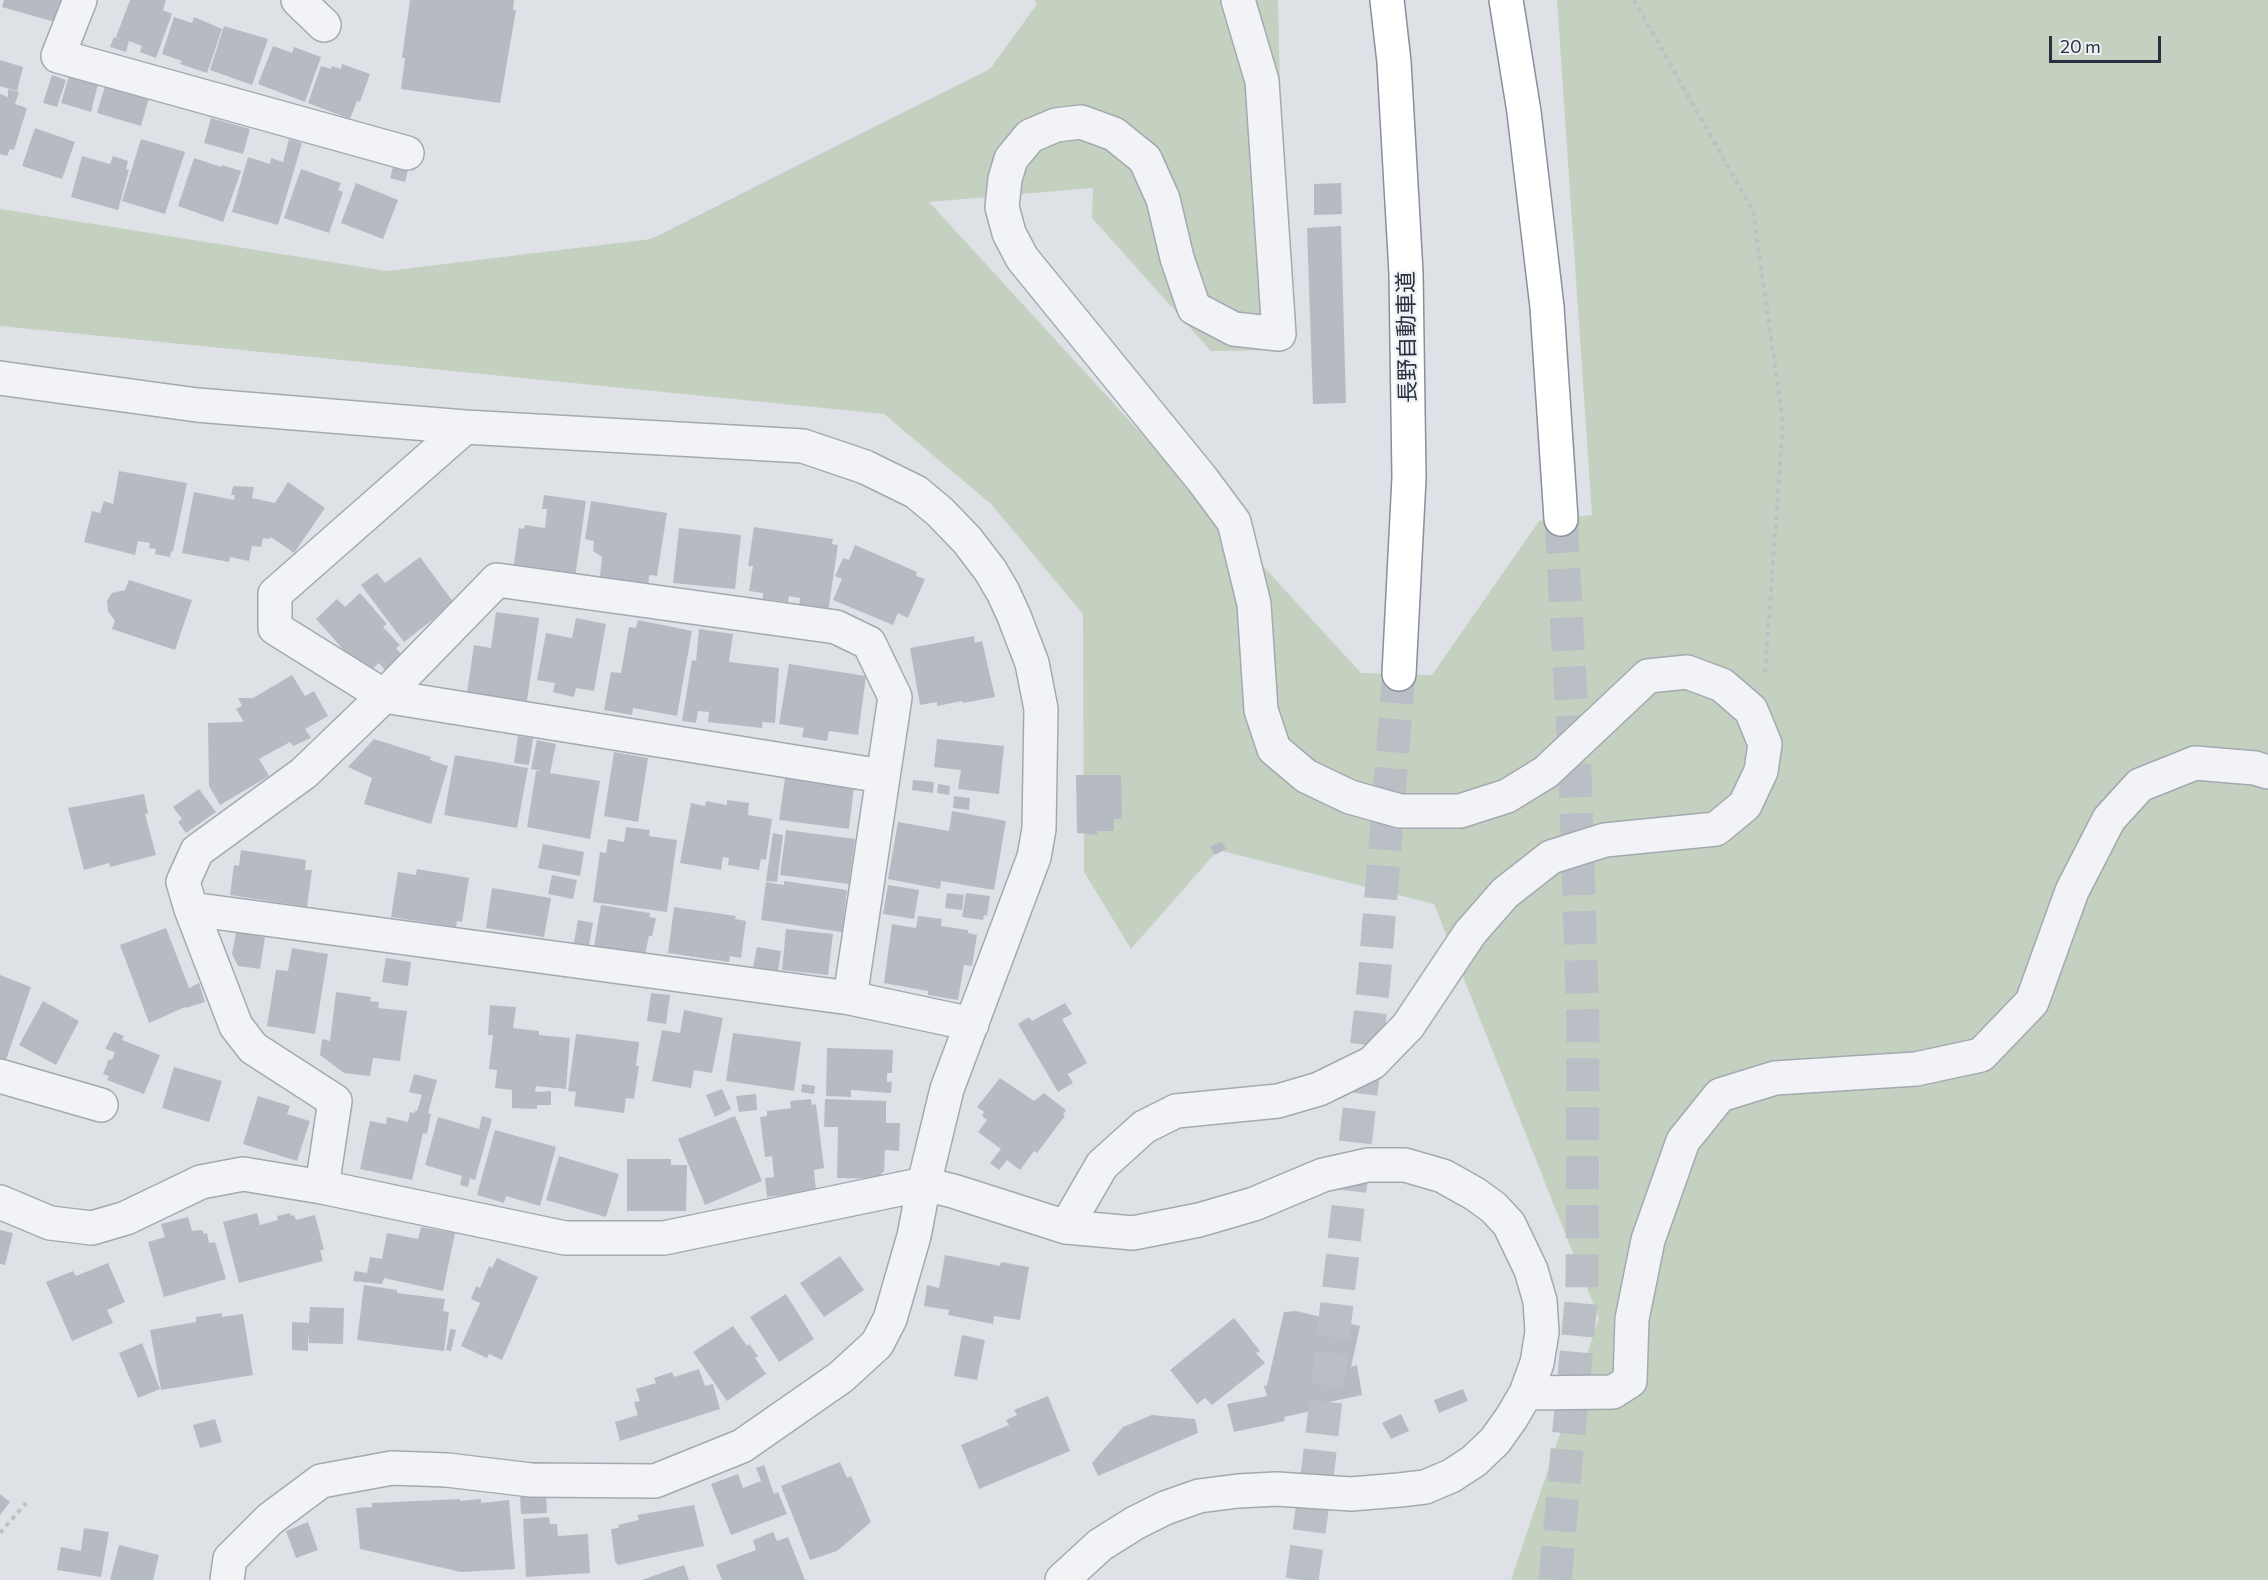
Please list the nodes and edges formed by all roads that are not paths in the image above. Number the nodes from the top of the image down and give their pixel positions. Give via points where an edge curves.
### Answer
1 (80, 0) edge
2 (298, 0) edge
3 (1238, 0) edge
4 (1387, 0) edge
5 (1506, 0) edge
6 (324, 25) dead end
7 (407, 153) dead end
8 (0, 378) edge
9 (465, 427) junction
10 (1561, 519) tunnel mouth
11 (1399, 674) tunnel mouth
12 (384, 696) junction
13 (2268, 772) edge
14 (882, 776) junction
15 (191, 909) junction
16 (850, 998) junction
17 (972, 1024) junction
18 (0, 1076) edge
19 (101, 1105) dead end
20 (924, 1184) junction
21 (322, 1187) junction
22 (0, 1202) edge
23 (1066, 1227) junction
24 (1526, 1393) junction
25 (227, 1580) edge
26 (1062, 1580) edge

1 - 7 street via 58,56
2 - 6 street
3 - 23 street via 1262,81 1279,334 1234,329 1194,308 1163,200 1145,159 1114,134 1081,122 1056,125 1030,136 1011,159 1002,207 1022,258 1234,522 1254,604 1261,710 1274,750 1306,776 1350,796 1400,811 1460,811 1507,796 1546,772 1648,676 1687,672 1722,685 1751,710 1764,744 1761,771 1745,805 1716,829 1605,840 1551,857 1505,893 1470,933 1408,1026 1372,1063 1319,1089 1278,1101 1176,1111 1144,1126 1102,1165
4 - 11 highway, 長野自動車道 via 1406,273 1409,456
5 - 10 highway via 1524,112 1547,308
8 - 9 street via 197,405
9 - 12 street via 275,594 275,628
9 - 17 street via 803,446 865,466 900,483 928,501 968,540 990,570 1014,616 1032,663 1041,709 1040,820 1034,857
12 - 14 street
12 - 14 street via 497,580 836,627 869,643 895,697
12 - 15 street via 304,773 197,851 183,882
13 - 24 street via 2195,763 2140,785 2109,819 2072,891 2032,1002 1981,1055 1916,1069 1775,1078 1720,1095 1683,1141 1647,1240 1632,1319 1630,1381 1612,1392
14 - 16 street
15 - 16 street
15 - 21 street via 236,1026 253,1048 335,1101
16 - 17 street
17 - 20 street via 947,1089
18 - 19 street
20 - 21 street via 664,1238 565,1238
20 - 23 street
20 - 25 street via 890,1319 877,1344 841,1377 742,1446 655,1480 531,1480 392,1468 321,1480 270,1519 230,1559
21 - 22 street via 243,1174 201,1182 126,1218 92,1228 50,1222
23 - 24 street via 1134,1233 1199,1220 1254,1204 1323,1175 1368,1165 1405,1165 1443,1176 1493,1207 1509,1224 1531,1270 1540,1301 1542,1332 1537,1363
24 - 26 street via 1495,1442 1459,1471 1425,1488 1351,1494 1277,1489 1199,1496 1135,1523 1100,1545

